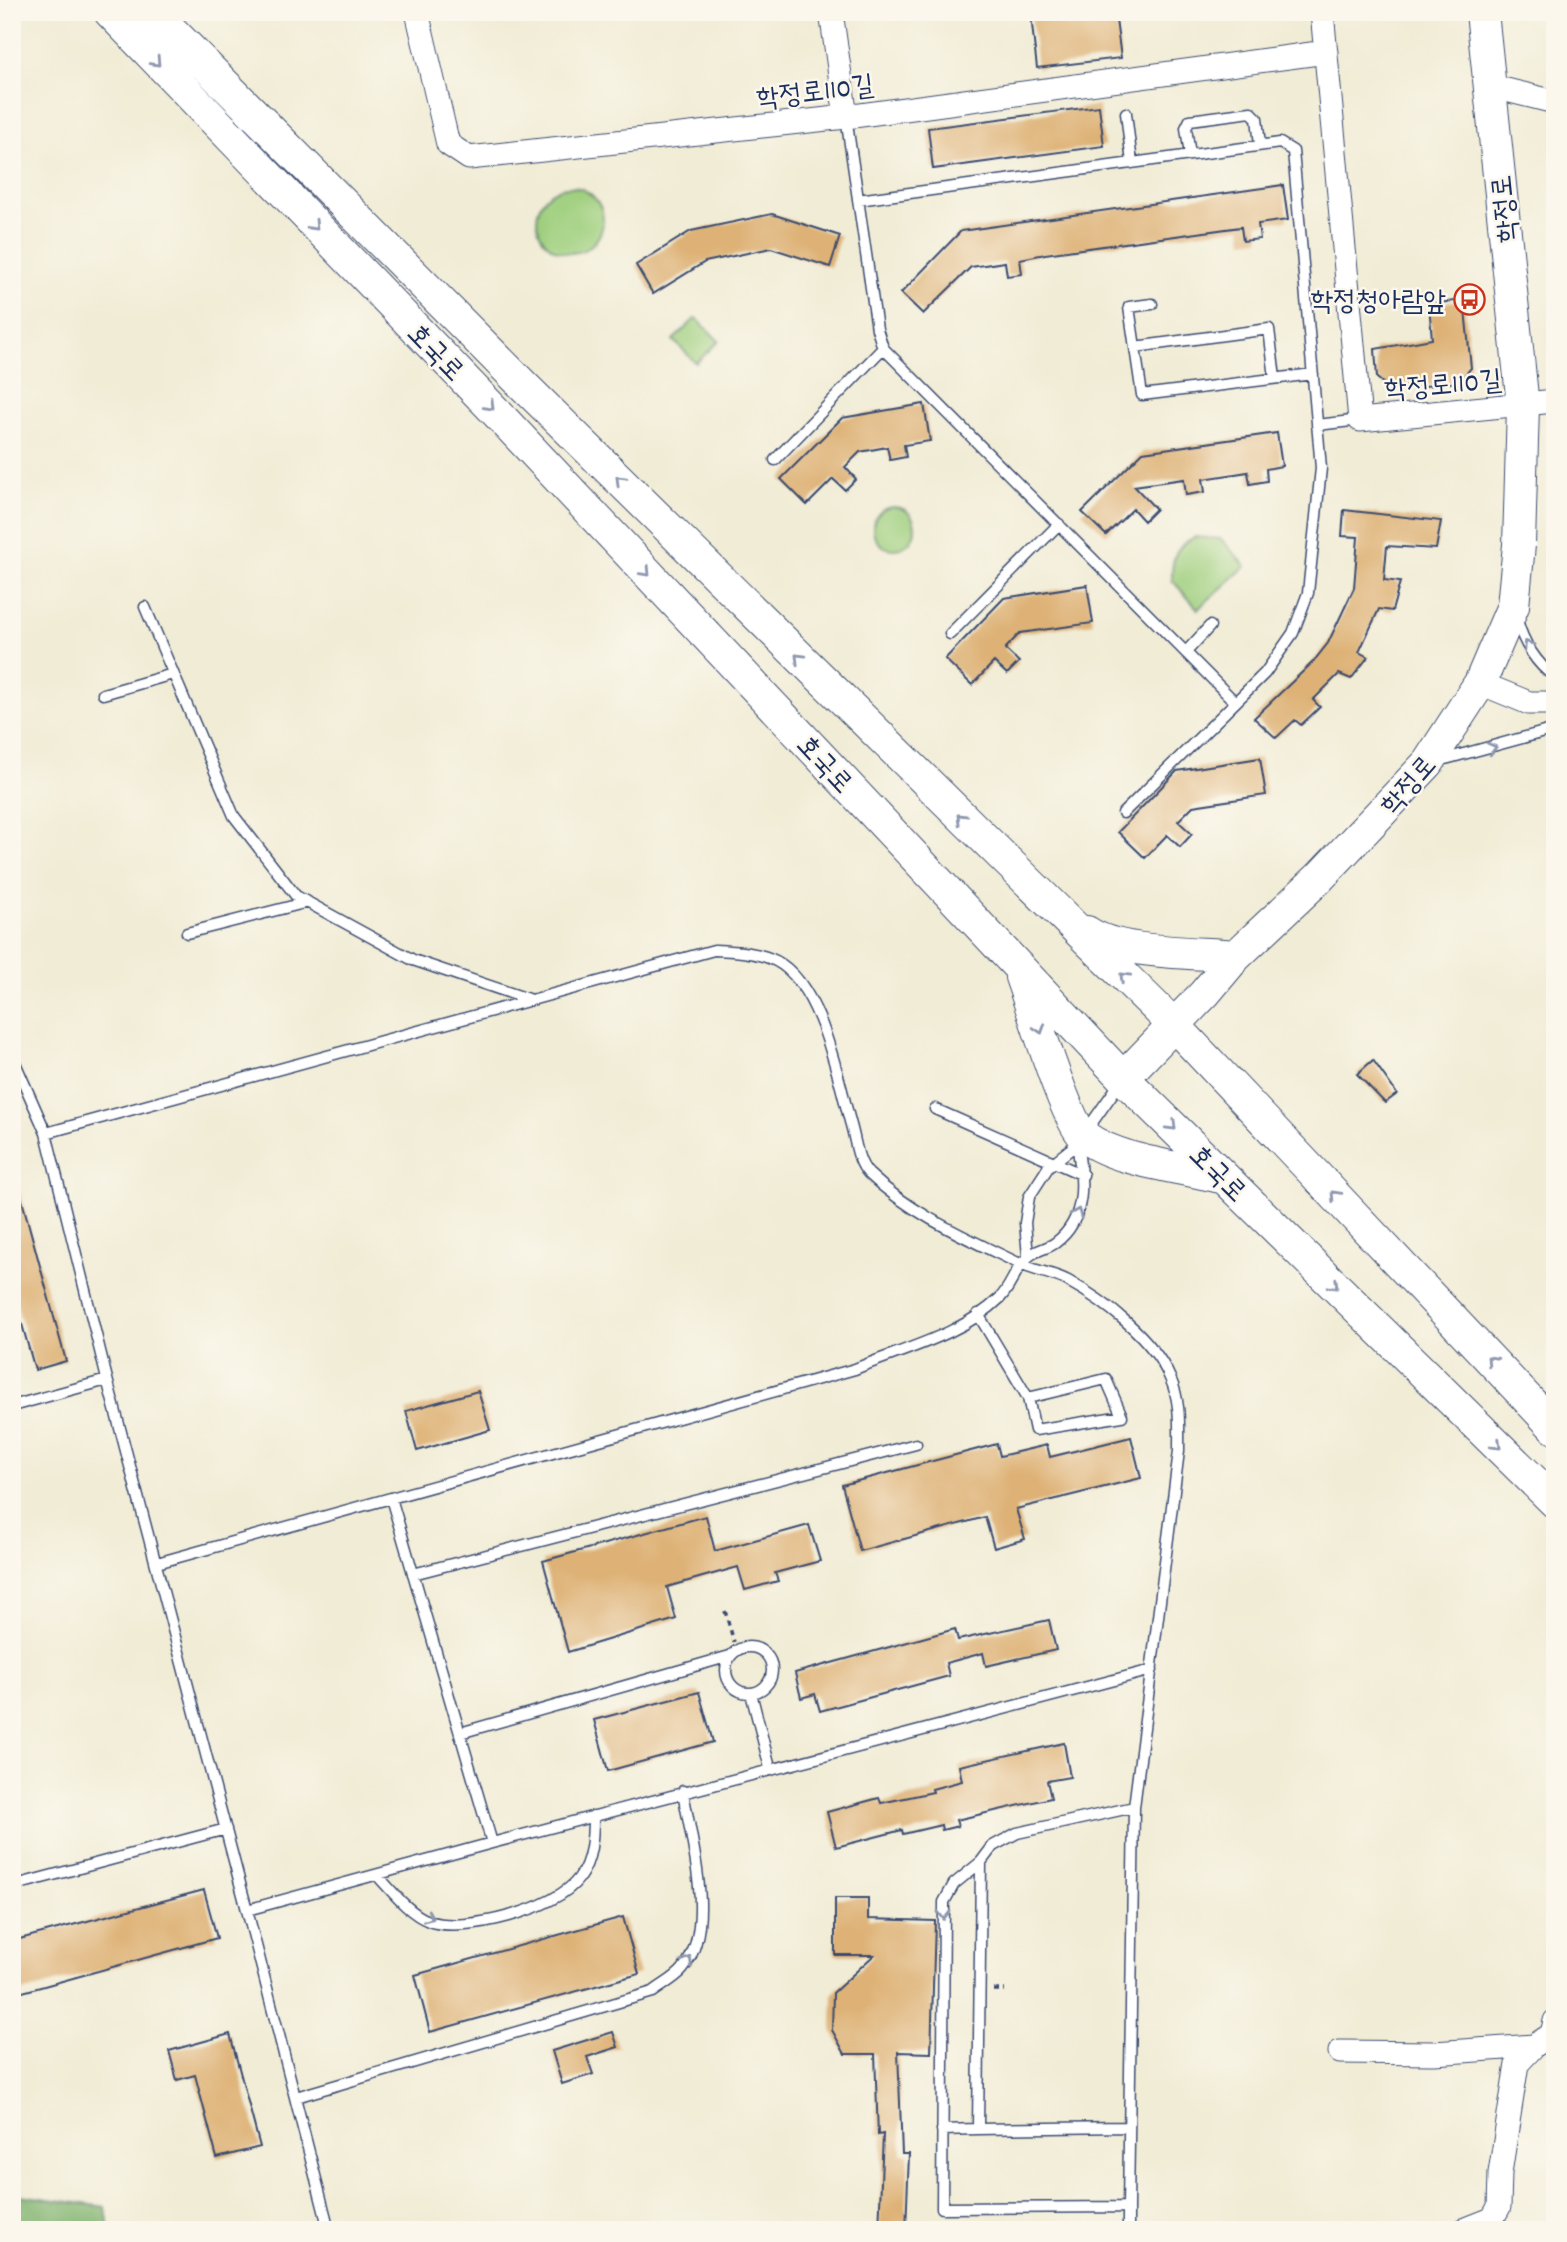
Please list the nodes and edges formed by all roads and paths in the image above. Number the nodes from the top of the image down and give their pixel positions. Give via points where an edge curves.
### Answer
1 (110, 12) edge
2 (153, 12) edge
3 (417, 12) edge
4 (831, 12) edge
5 (1322, 12) edge
6 (1482, 12) edge
7 (1326, 52) junction
8 (1490, 86) junction
9 (1555, 102) edge
10 (1126, 113) dead end
11 (846, 117) junction
12 (1260, 145) junction
13 (1190, 155) junction
14 (1132, 163) junction
15 (858, 200) junction
16 (1152, 304) dead end
17 (1135, 347) junction
18 (883, 348) junction
19 (1313, 374) junction
20 (1275, 378) junction
21 (1555, 401) edge
22 (1523, 406) junction
23 (1360, 420) junction
24 (1317, 425) junction
25 (775, 460) dead end
26 (1059, 524) junction
27 (1513, 606) junction
28 (145, 607) dead end
29 (1210, 626) dead end
30 (950, 634) dead end
31 (1186, 652) junction
32 (173, 674) junction
33 (1555, 677) edge
34 (1480, 683) junction
35 (103, 694) dead end
36 (1236, 702) junction
37 (1555, 703) edge
38 (1555, 729) edge
39 (1428, 763) junction
40 (1123, 813) dead end
41 (308, 902) junction
42 (1054, 910) junction
43 (187, 933) dead end
44 (1236, 956) junction
45 (1017, 965) junction
46 (531, 1000) junction
47 (1172, 1024) junction
48 (12, 1056) edge
49 (1124, 1078) junction
50 (935, 1109) dead end
51 (46, 1133) junction
52 (1080, 1140) junction
53 (1056, 1161) junction
54 (1083, 1175) junction
55 (1226, 1178) junction
56 (1025, 1261) junction
57 (978, 1314) junction
58 (107, 1380) junction
59 (1028, 1398) junction
60 (12, 1406) edge
61 (1555, 1428) edge
62 (916, 1444) dead end
63 (391, 1498) junction
64 (1555, 1502) edge
65 (157, 1563) junction
66 (413, 1573) junction
67 (725, 1611) dead end
68 (733, 1653) junction
69 (1152, 1670) junction
70 (751, 1693) junction
71 (460, 1732) junction
72 (770, 1768) junction
73 (684, 1791) junction
74 (1134, 1807) junction
75 (593, 1816) junction
76 (226, 1829) junction
77 (492, 1843) junction
78 (981, 1862) junction
79 (377, 1875) junction
80 (12, 1886) edge
81 (247, 1910) junction
82 (1549, 2034) edge
83 (1340, 2052) dead end
84 (296, 2097) junction
85 (1128, 2127) junction
86 (978, 2129) junction
87 (942, 2130) junction
88 (1128, 2207) junction
89 (329, 2230) edge
90 (1128, 2230) edge
91 (1464, 2230) edge

1 -> 45 main road, 호국로 via 496,412
42 -> 2 main road, 호국로
3 - 11 street, 학정로110길 via 448,144 469,158
4 - 11 street
5 - 7 street, 학정로110길
6 - 8 main road, 학정로
7 - 11 street, 학정로110길
7 - 23 street, 학정로110길
8 - 9 street
8 - 22 main road, 학정로
10 - 14 lane
11 - 15 lane
12 - 13 lane
12 - 13 lane via 1257,118 1251,112 1190,120 1186,128
12 - 19 lane via 1280,143 1293,150
13 - 14 lane
14 - 15 lane
15 - 18 lane
16 - 17 lane via 1129,307
17 - 20 lane via 1142,395
17 - 20 lane via 1269,329
18 - 25 lane
18 - 26 lane
19 - 20 lane
19 - 24 lane
21 - 22 street
22 - 23 street, 학정로110길
22 - 27 main road, 학정로
23 - 24 lane
24 - 36 lane via 1321,468 1308,593 1293,633 1265,673
26 - 30 lane
26 - 31 lane
33 -> 27 lane via 1543,668 1521,635
27 - 34 main road, 학정로
28 - 32 lane
29 - 31 lane
31 - 36 lane
32 - 35 lane
32 - 41 lane via 234,816 296,896
34 - 37 street via 1529,703
34 - 39 main road, 학정로
36 - 40 lane
39 -> 38 lane
39 - 44 main road, 학정로 via 1319,878
41 - 43 lane
41 - 46 lane via 413,960
42 - 44 main road via 1097,939 1129,948
47 -> 42 main road, 호국로
44 - 47 main road, 학정로
45 - 49 main road, 호국로
45 -> 52 main road
46 - 51 lane
46 - 56 lane via 714,950 776,961 801,981 816,1008 862,1167 886,1190 932,1219
47 - 49 main road, 학정로
61 -> 47 main road, 호국로
48 - 51 lane
49 - 52 lane
49 -> 55 main road, 호국로
50 - 53 lane
51 - 58 lane
52 - 53 lane
52 - 54 lane
52 - 55 main road via 1125,1156
53 - 54 lane
53 - 56 lane via 1029,1197
56 -> 54 lane via 1056,1243 1072,1224 1081,1202
55 -> 64 main road, 호국로
56 - 57 lane via 1001,1297
56 - 69 lane via 1068,1281 1125,1321 1158,1356 1171,1379 1179,1407 1179,1451
57 - 59 lane
57 - 63 lane via 963,1326 855,1368
58 - 60 lane
58 - 65 lane
59 - 59 lane via 1035,1430 1122,1416 1106,1379
62 - 66 lane
63 - 65 lane
63 - 66 lane
65 - 76 lane
66 - 71 lane
67 - 68 path
68 - 70 lane via 727,1678 736,1689
68 - 70 lane via 751,1646 770,1659 769,1681
68 - 71 lane
69 - 72 lane
69 - 74 lane
70 - 72 lane
71 - 77 lane
72 - 73 lane
73 - 75 lane
84 -> 73 lane via 653,1993 682,1971 698,1943 700,1899
74 - 78 lane via 1017,1833 993,1846
74 - 85 lane
75 - 77 lane
79 -> 75 lane via 429,1921 459,1924 532,1909 559,1896 579,1878 593,1847
76 - 80 lane
76 - 81 lane
77 - 79 lane
78 - 86 lane
78 -> 87 lane via 954,1884 944,1902
79 - 81 lane
81 - 84 lane
82 - 83 street via 1434,2053
82 - 91 street via 1517,2064 1499,2207 1492,2219
84 - 89 lane
85 - 86 lane
85 - 88 lane
86 - 87 lane
87 - 88 lane via 942,2208
88 - 90 lane

